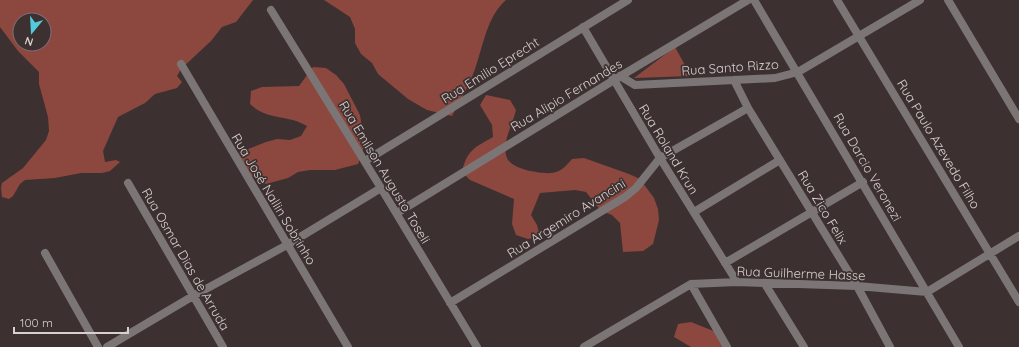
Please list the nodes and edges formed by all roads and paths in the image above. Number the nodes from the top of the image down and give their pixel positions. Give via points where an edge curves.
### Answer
1 (628, 0) edge
2 (748, 0) edge
3 (754, 0) edge
4 (837, 0) edge
5 (920, 0) edge
6 (948, 0) edge
7 (271, 10) dead end
8 (583, 27) junction
9 (860, 36) junction
10 (180, 64) dead end
11 (798, 72) junction
12 (617, 78) junction
13 (734, 80) junction
14 (748, 108) junction
15 (1019, 119) edge
16 (660, 158) junction
17 (780, 160) junction
18 (365, 161) junction
19 (863, 182) junction
20 (128, 183) dead end
21 (381, 188) junction
22 (694, 212) junction
23 (396, 213) junction
24 (813, 213) junction
25 (1019, 236) edge
26 (287, 245) junction
27 (45, 253) dead end
28 (991, 254) junction
29 (725, 263) junction
30 (737, 282) junction
31 (691, 284) junction
32 (765, 284) junction
33 (857, 286) junction
34 (927, 292) junction
35 (193, 296) junction
36 (1019, 302) edge
37 (450, 303) junction
38 (98, 347) edge
39 (107, 347) edge
40 (223, 347) edge
41 (348, 347) edge
42 (477, 347) edge
43 (584, 347) edge
44 (727, 347) edge
45 (804, 347) edge
46 (890, 347) edge
47 (959, 347) edge

1 - 8 street, Rua Emilio Eprecht
2 - 12 street, Rua Alipio Fernandes
3 - 11 street, Rua Darcio Veronezi
4 - 9 street, Rua Paulo Azevedo Filho
5 - 9 street, Rua Santo Rizzo
6 - 15 street
7 - 18 street, Rua Emilson Augusto Toseli
8 - 12 street, Rua Roland Krun
8 - 18 street, Rua Emilio Eprecht
9 - 11 street, Rua Santo Rizzo
9 - 28 street, Rua Paulo Azevedo Filho
10 - 26 street, Rua José Nallin Sobrinho
11 - 13 street, Rua Santo Rizzo via 775,78
11 - 19 street, Rua Darcio Veronezi
12 - 13 street, Rua Santo Rizzo via 635,85
12 - 16 street, Rua Roland Krun
12 - 23 street, Rua Alipio Fernandes
13 - 14 street, Rua Zico Felix
14 - 16 street, Rua Argemiro Avancini
14 - 17 street, Rua Zico Felix
16 - 22 street, Rua Roland Krun
16 - 37 street, Rua Argemiro Avancini via 636,188 625,197
17 - 22 street
17 - 24 street, Rua Zico Felix
18 - 21 street, Rua Emilson Augusto Toseli
19 - 24 street
19 - 34 street, Rua Darcio Veronezi
20 - 35 street, Rua Osmar Dias de Arruda
21 - 23 street, Rua Emilson Augusto Toseli
21 - 26 street
22 - 29 street, Rua Roland Krun
23 - 37 street, Rua Emilson Augusto Toseli
24 - 29 street
24 - 33 street, Rua Zico Felix
25 - 28 street
26 - 35 street
26 - 41 street, Rua José Nallin Sobrinho
27 - 38 street
28 - 34 street
28 - 36 street, Rua Paulo Azevedo Filho
29 - 30 street, Rua Roland Krun
30 - 31 street, Rua Guilherme Hasse
30 - 32 street, Rua Guilherme Hasse
31 - 43 street, Rua Guilherme Hasse
31 - 44 street
32 - 33 street, Rua Guilherme Hasse
32 - 45 street
33 - 34 street, Rua Guilherme Hasse
33 - 46 street, Rua Zico Felix
34 - 47 street, Rua Darcio Veronezi
35 - 39 street
35 - 40 street, Rua Osmar Dias de Arruda
37 - 42 street, Rua Emilson Augusto Toseli

